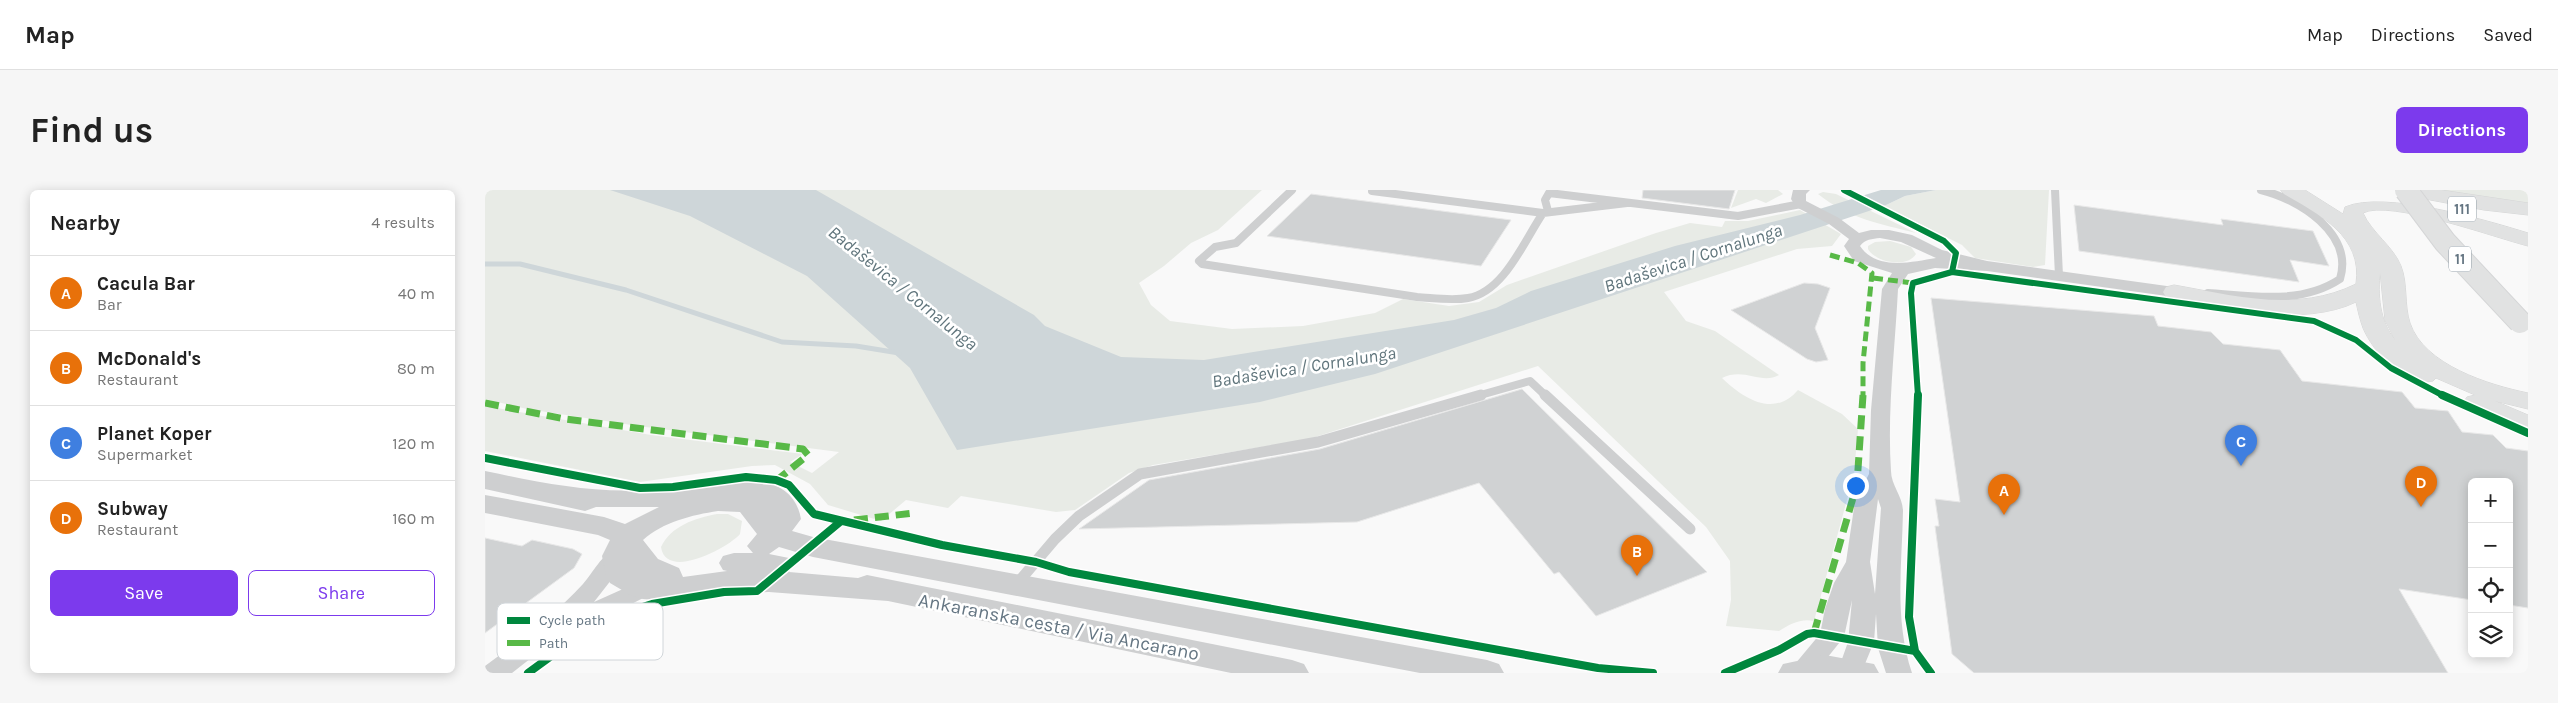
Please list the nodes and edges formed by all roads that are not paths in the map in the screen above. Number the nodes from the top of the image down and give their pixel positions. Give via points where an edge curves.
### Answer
1 (1293, 190) edge
2 (2055, 190) edge
3 (2261, 190) edge
4 (2291, 190) edge
5 (2361, 190) edge
6 (2397, 190) edge
7 (2407, 190) edge
8 (1372, 191) edge
9 (1799, 194) edge
10 (1627, 203) junction
11 (2528, 209) edge
12 (1546, 212) junction
13 (1834, 221) junction
14 (2485, 226) junction
15 (2528, 228) edge
16 (1878, 234) junction
17 (1858, 239) junction
18 (2528, 240) edge
19 (1927, 257) junction
20 (1877, 265) junction
21 (1903, 269) junction
22 (2059, 276) junction
23 (2367, 288) junction
24 (1890, 289) junction
25 (2174, 292) junction
26 (2524, 324) edge
27 (2528, 401) edge
28 (2528, 424) edge
29 (1880, 474) junction
30 (485, 480) edge
31 (569, 497) junction
32 (485, 504) edge
33 (670, 512) junction
34 (485, 514) edge
35 (780, 527) junction
36 (1690, 529) dead end
37 (624, 548) junction
38 (1858, 562) junction
39 (734, 563) junction
40 (1021, 579) junction
41 (656, 582) junction
42 (885, 590) junction
43 (580, 603) edge
44 (614, 603) edge
45 (1136, 606) junction
46 (512, 660) edge
47 (1799, 672) edge
48 (1852, 672) edge
49 (494, 673) edge
50 (1292, 673) edge
51 (1487, 673) edge
52 (1899, 673) edge

1 - 12 lane via 1235,242 1215,247 1199,261 1443,301 1465,300 1491,290
2 - 22 lane
3 - 25 lane via 2296,202 2327,226 2344,261 2340,279 2324,289 2275,297
4 - 23 main road via 2335,217 2353,235 2368,262
5 - 14 main road, 11
6 - 15 main road, 111
7 - 11 main road
7 - 26 main road, 11, bridge via 2417,208 2456,254
8 - 12 lane
9 - 10 lane via 1738,216
9 - 13 street via 1815,211
10 - 12 lane
10 - 12 lane via 1549,193 1545,200
13 - 16 street
13 - 17 street
14 - 18 main road, 11
14 - 27 main road via 2384,204 2362,205 2352,211 2388,262 2399,327 2408,341 2423,356 2469,385
16 - 17 street
16 - 19 street via 1908,238
17 - 20 street via 1853,250 1860,258
19 - 21 street
19 - 22 street
20 - 21 street
20 - 24 street
21 - 24 street
22 - 25 street
23 - 25 main road via 2348,299 2312,308 2273,306
23 - 28 main road via 2371,317 2378,336 2390,351 2437,384
24 - 29 street
29 - 38 street via 1866,501
29 - 52 street via 1892,508 1887,594 1891,648
30 - 31 street
31 - 33 street via 595,506
31 - 35 street via 642,500 725,489 759,490 783,502
32 - 37 street via 623,534
33 - 35 street via 699,504 734,501 749,506
33 - 37 street via 655,519
34 - 37 street via 584,535
35 - 39 street via 751,554
35 - 40 street via 827,533
35 - 45 street via 813,547
36 - 40 lane via 1530,382 1318,442 1140,474 1079,516
37 - 41 street via 621,574
37 - 43 street via 605,576
38 - 47 street via 1837,609 1833,637
38 - 48 street via 1865,606 1861,642
39 - 41 street
39 - 42 street via 791,566
40 - 45 street
41 - 42 street via 677,589 769,581
41 - 44 street
42 - 50 street, Ankaranska cesta / Via Ancarano
45 - 51 street, Ankaranska cesta / Via Ancarano
46 - 49 street
47 - 48 street

